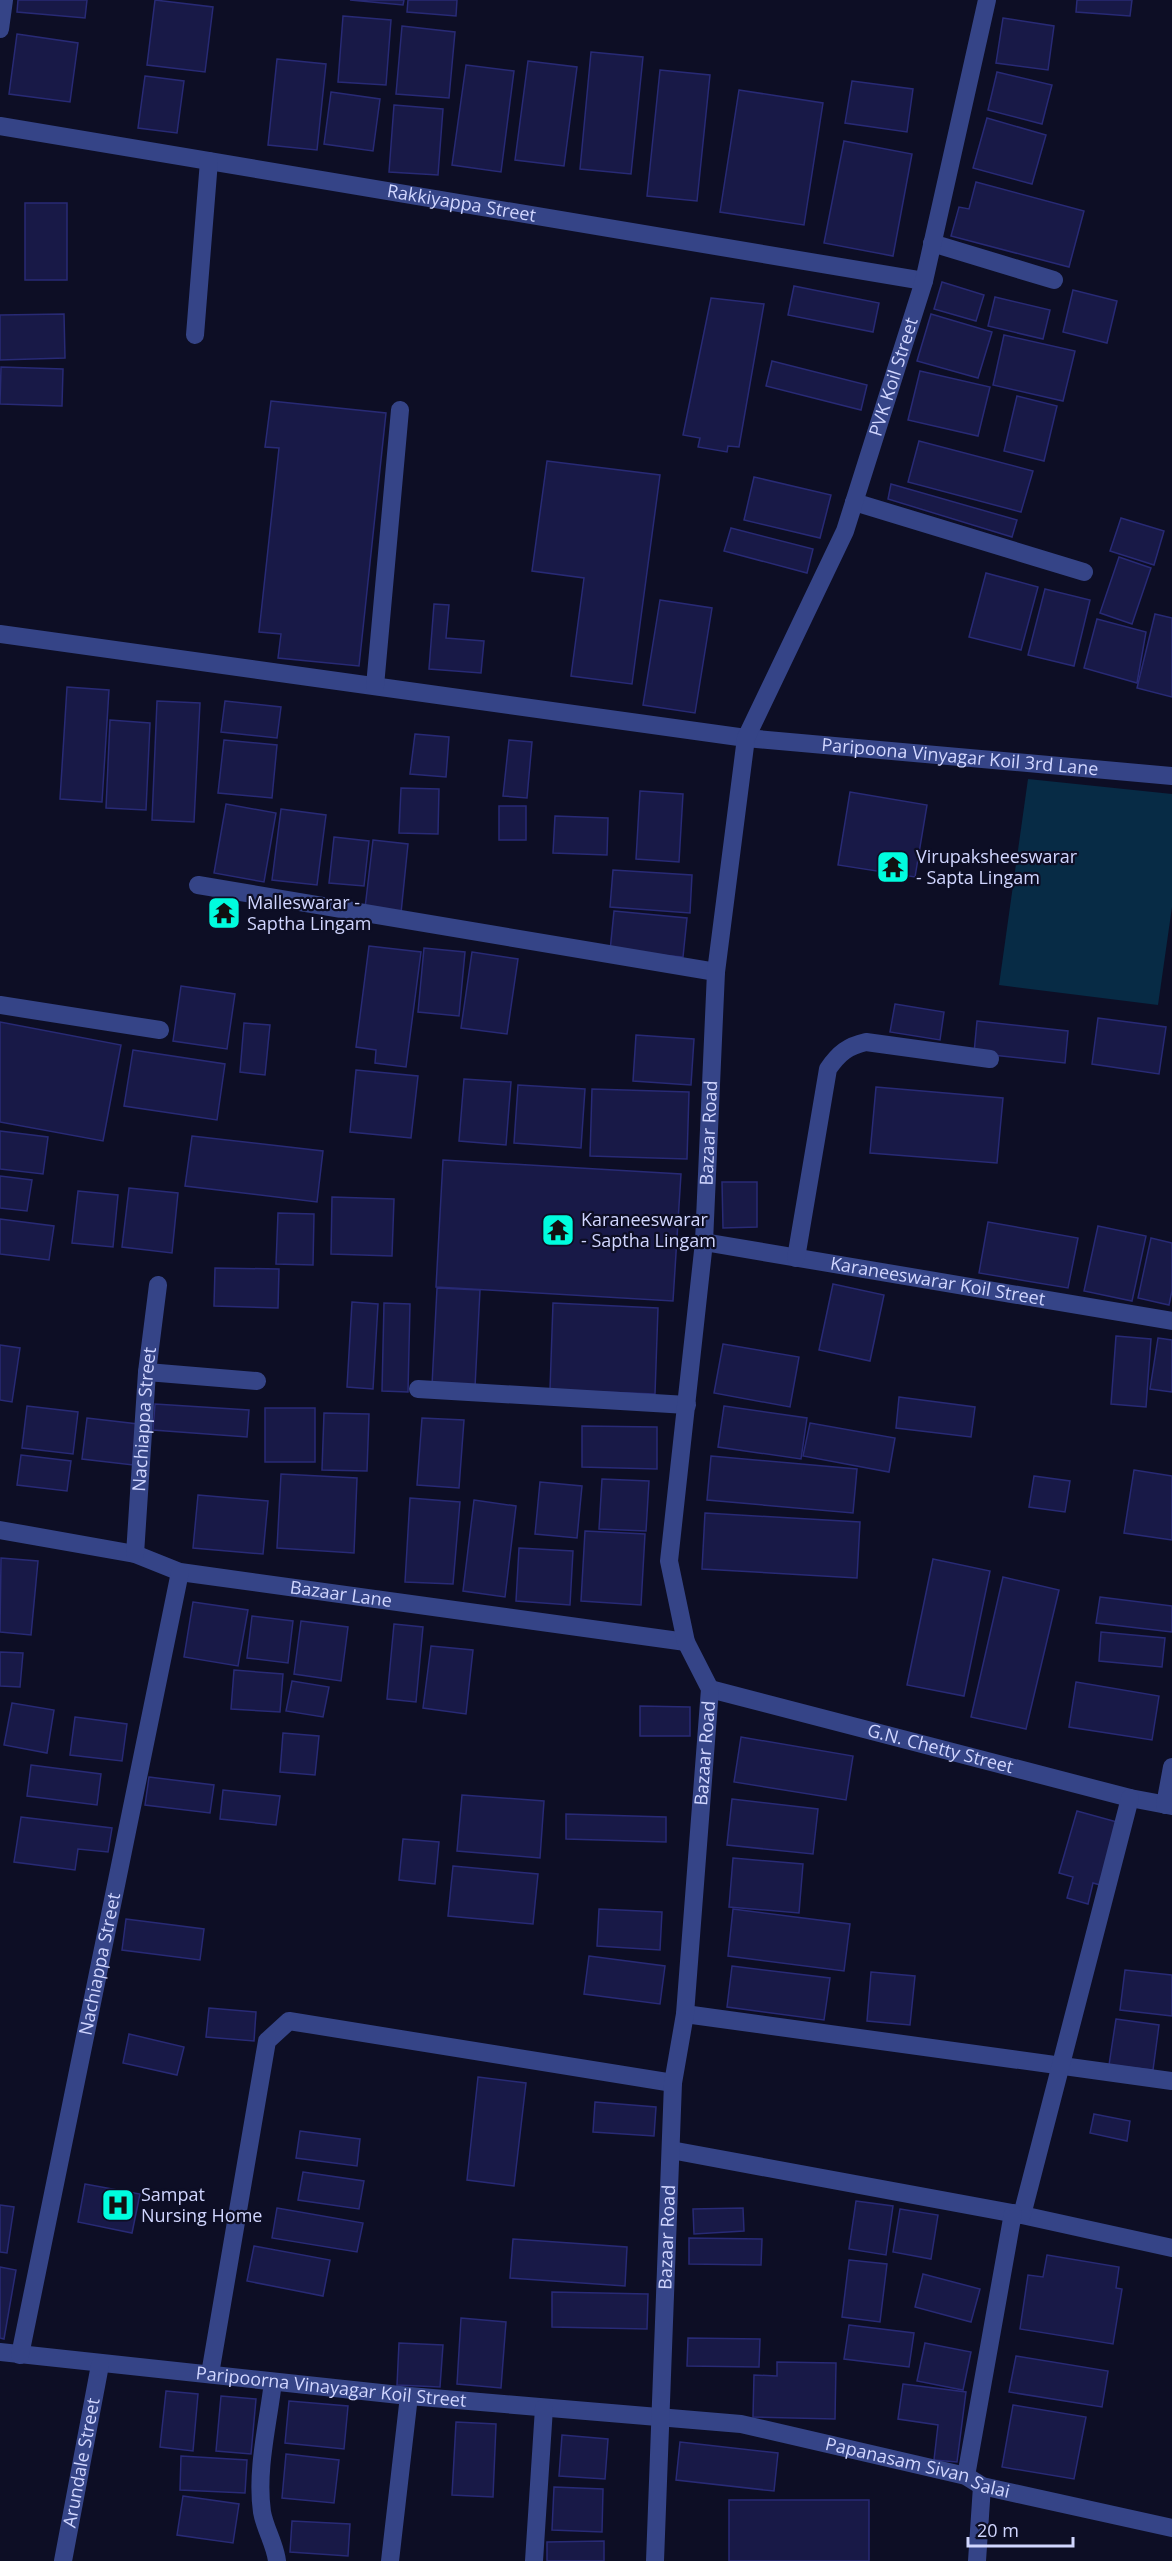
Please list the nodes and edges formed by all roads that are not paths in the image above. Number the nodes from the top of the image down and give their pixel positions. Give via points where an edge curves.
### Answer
1 (4, 0) edge
2 (987, 0) edge
3 (0, 29) edge
4 (0, 126) edge
5 (209, 161) junction
6 (932, 243) junction
7 (1054, 280) dead end
8 (924, 281) junction
9 (195, 335) dead end
10 (400, 410) dead end
11 (854, 502) junction
12 (1084, 572) dead end
13 (0, 634) edge
14 (375, 686) junction
15 (746, 738) junction
16 (1172, 776) edge
17 (198, 885) dead end
18 (716, 972) junction
19 (0, 1005) edge
20 (160, 1030) dead end
21 (990, 1059) dead end
22 (704, 1242) junction
23 (796, 1258) junction
24 (158, 1285) dead end
25 (1172, 1321) edge
26 (147, 1372) junction
27 (257, 1381) dead end
28 (418, 1389) dead end
29 (687, 1406) junction
30 (0, 1530) edge
31 (135, 1554) junction
32 (180, 1572) junction
33 (686, 1642) junction
34 (710, 1689) junction
35 (1172, 1767) edge
36 (1130, 1798) junction
37 (1168, 1806) edge
38 (685, 2014) junction
39 (1062, 2066) junction
40 (1172, 2081) edge
41 (673, 2083) junction
42 (671, 2150) junction
43 (1018, 2214) junction
44 (1172, 2248) edge
45 (0, 2352) edge
46 (20, 2355) junction
47 (100, 2365) junction
48 (210, 2374) junction
49 (273, 2382) junction
50 (409, 2396) junction
51 (544, 2408) junction
52 (662, 2417) junction
53 (966, 2476) junction
54 (982, 2486) junction
55 (1172, 2528) edge
56 (63, 2561) edge
57 (277, 2561) edge
58 (390, 2561) edge
59 (534, 2561) edge
60 (655, 2561) edge
61 (977, 2561) edge

1 - 3 street
2 - 6 street, PVK Koil Street
4 - 5 street, Rakkiyappa Street
5 - 8 street, Rakkiyappa Street
5 - 9 street
6 - 7 street
6 - 8 street, PVK Koil Street
8 - 11 street, PVK Koil Street
10 - 14 street
11 - 12 street
11 - 15 street, PVK Koil Street via 845,531
13 - 14 street, Paripoona Vinyagar Koil 3rd Lane
14 - 15 street, Paripoona Vinyagar Koil 3rd Lane
15 - 16 street, Paripoona Vinyagar Koil 3rd Lane
15 - 18 street, Bazaar Road
17 - 18 street
18 - 22 street, Bazaar Road
19 - 20 street
21 - 23 street via 866,1042 850,1046 837,1056 828,1069
22 - 23 street, Karaneeswarar Koil Street
22 - 29 street, Bazaar Road
23 - 25 street, Karaneeswarar Koil Street
24 - 26 street, Nachiappa Street
26 - 27 street
26 - 31 street, Nachiappa Street
28 - 29 street
29 - 33 street, Bazaar Road via 669,1561
30 - 31 street, Bazaar Lane
31 - 32 street, Bazaar Lane
32 - 33 street, Bazaar Lane
32 - 46 street, Nachiappa Street
33 - 34 street, Bazaar Road
34 - 36 street, G.N. Chetty Street
34 - 38 street, Bazaar Road
35 - 37 street
36 - 37 street, G.N. Chetty Street
36 - 39 street
38 - 39 street
38 - 41 street, Bazaar Road
39 - 40 street
39 - 43 street
41 - 42 street, Bazaar Road
41 - 48 street via 289,2020 267,2041
42 - 43 street
42 - 52 street, Bazaar Road
43 - 44 street
43 - 53 street
45 - 46 street, Paripoorna Vinayagar Koil Street
46 - 47 street, Paripoorna Vinayagar Koil Street
47 - 48 street, Paripoorna Vinayagar Koil Street
47 - 56 street, Arundale Street
48 - 49 street, Paripoorna Vinayagar Koil Street
49 - 50 street, Paripoorna Vinayagar Koil Street
49 - 57 street via 261,2469 262,2513
50 - 51 street, Paripoorna Vinayagar Koil Street
50 - 58 street
51 - 52 street, Paripoorna Vinayagar Koil Street
51 - 59 street
52 - 53 street, Papanasam Sivan Salai via 741,2424
52 - 60 street, Bazaar Road
53 - 54 street, Papanasam Sivan Salai
54 - 55 street, Papanasam Sivan Salai
54 - 61 street

